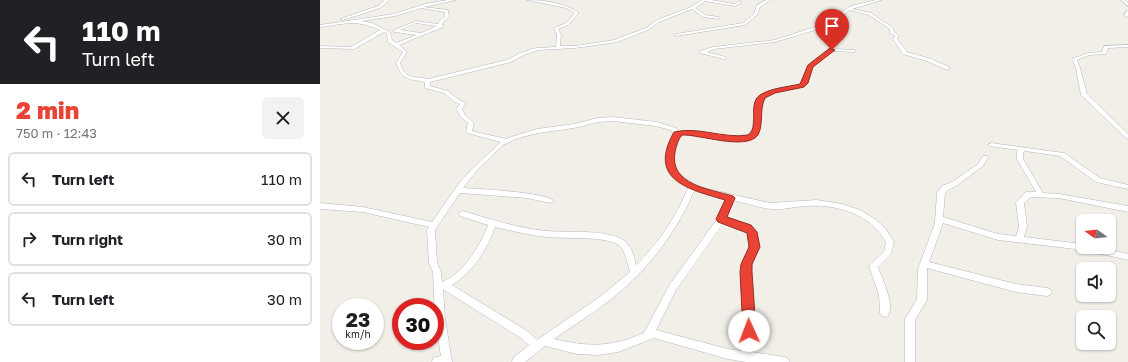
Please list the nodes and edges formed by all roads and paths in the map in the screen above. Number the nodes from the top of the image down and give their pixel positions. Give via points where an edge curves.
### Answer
1 (387, 0) edge
2 (454, 0) edge
3 (529, 0) edge
4 (704, 0) edge
5 (769, 0) edge
6 (880, 0) edge
7 (1123, 0) edge
8 (544, 1) edge
9 (740, 2) dead end
10 (1128, 5) edge
11 (420, 7) junction
12 (692, 8) junction
13 (849, 9) junction
14 (1128, 12) edge
15 (1128, 16) edge
16 (718, 18) dead end
17 (355, 21) junction
18 (321, 25) edge
19 (440, 25) junction
20 (825, 25) junction
21 (384, 30) junction
22 (395, 31) junction
23 (424, 34) junction
24 (676, 35) dead end
25 (395, 44) junction
26 (1128, 46) edge
27 (320, 47) edge
28 (558, 48) junction
29 (832, 50) junction
30 (853, 52) dead end
31 (724, 58) dead end
32 (947, 68) dead end
33 (428, 81) junction
34 (677, 134) junction
35 (1128, 137) edge
36 (505, 141) junction
37 (991, 145) dead end
38 (1024, 149) junction
39 (985, 157) dead end
40 (1128, 187) edge
41 (692, 188) junction
42 (458, 190) junction
43 (1041, 195) junction
44 (730, 198) junction
45 (550, 201) dead end
46 (320, 206) edge
47 (1128, 209) edge
48 (462, 214) dead end
49 (722, 219) junction
50 (940, 219) junction
51 (492, 223) junction
52 (433, 225) junction
53 (1019, 240) junction
54 (1076, 246) edge
55 (1115, 254) edge
56 (1128, 257) edge
57 (924, 264) junction
58 (634, 272) junction
59 (441, 287) junction
60 (1047, 292) dead end
61 (885, 313) dead end
62 (648, 335) junction
63 (541, 344) junction
64 (746, 357) junction
65 (731, 358) edge
66 (444, 361) edge
67 (517, 362) edge
68 (784, 362) edge
69 (910, 362) edge

1 - 18 street via 379,7
2 - 11 street
3 - 8 street
4 - 9 street via 735,5
4 - 12 street
5 - 24 street via 758,6 756,14 744,24
6 - 13 street
7 - 10 street
8 - 28 street via 568,7 577,13 567,24 556,28 559,35
11 - 17 street via 395,15
11 - 19 street via 447,11 447,17 440,21
12 - 16 street via 704,16
12 - 28 street via 622,39
13 - 20 street
13 - 32 street via 870,14 892,30 904,53
14 - 15 street
17 - 18 street
17 - 21 street
19 - 22 street via 416,22
19 - 23 street via 442,26
20 - 29 street via 837,37 837,44
20 - 31 street via 775,41 713,48 702,53
21 - 22 street
21 - 25 street via 389,33 390,41
21 - 27 street via 352,48
22 - 23 street
23 - 25 street
25 - 33 street via 405,52 398,63 403,74 408,78
26 - 35 street via 1106,47 1104,53 1088,54 1074,60 1084,95
28 - 33 street via 532,51 509,61
29 - 30 street
29 - 34 street via 810,66 802,86 762,97 758,106 754,135 738,140 690,132
33 - 36 street via 427,87 446,92 456,101 463,103 459,109 471,123 469,132
34 - 36 street via 673,128 657,124 608,119 530,132
34 - 41 street via 670,156 670,168 672,173
36 - 42 street via 476,168
37 - 38 street
38 - 40 street via 1062,154 1098,180
38 - 43 street via 1020,152 1020,158
39 - 50 street via 981,165 943,190
41 - 44 street
41 - 58 street via 662,243
42 - 45 street via 527,196
42 - 52 street
43 - 47 street via 1073,198
43 - 53 street via 1029,194 1021,200 1019,207 1023,227
44 - 49 street
44 - 61 street via 779,207 810,203 839,204 847,206 879,226 890,242 888,252 873,266 883,290
46 - 52 street via 367,210
48 - 51 street
49 - 62 street via 673,287
49 - 64 street via 750,230 754,241 746,272 749,331
50 - 53 street via 982,233
50 - 57 street
51 - 58 street via 544,234 594,237 621,242
51 - 59 street via 480,251
52 - 59 street via 431,236
53 - 54 street
55 - 56 street
57 - 60 street via 995,283
57 - 69 street via 922,300 910,319
58 - 63 street via 605,298
59 - 63 street
59 - 66 street
62 - 63 street via 618,347 598,350
62 - 65 street via 658,335
63 - 67 street
64 - 65 street
64 - 68 street

